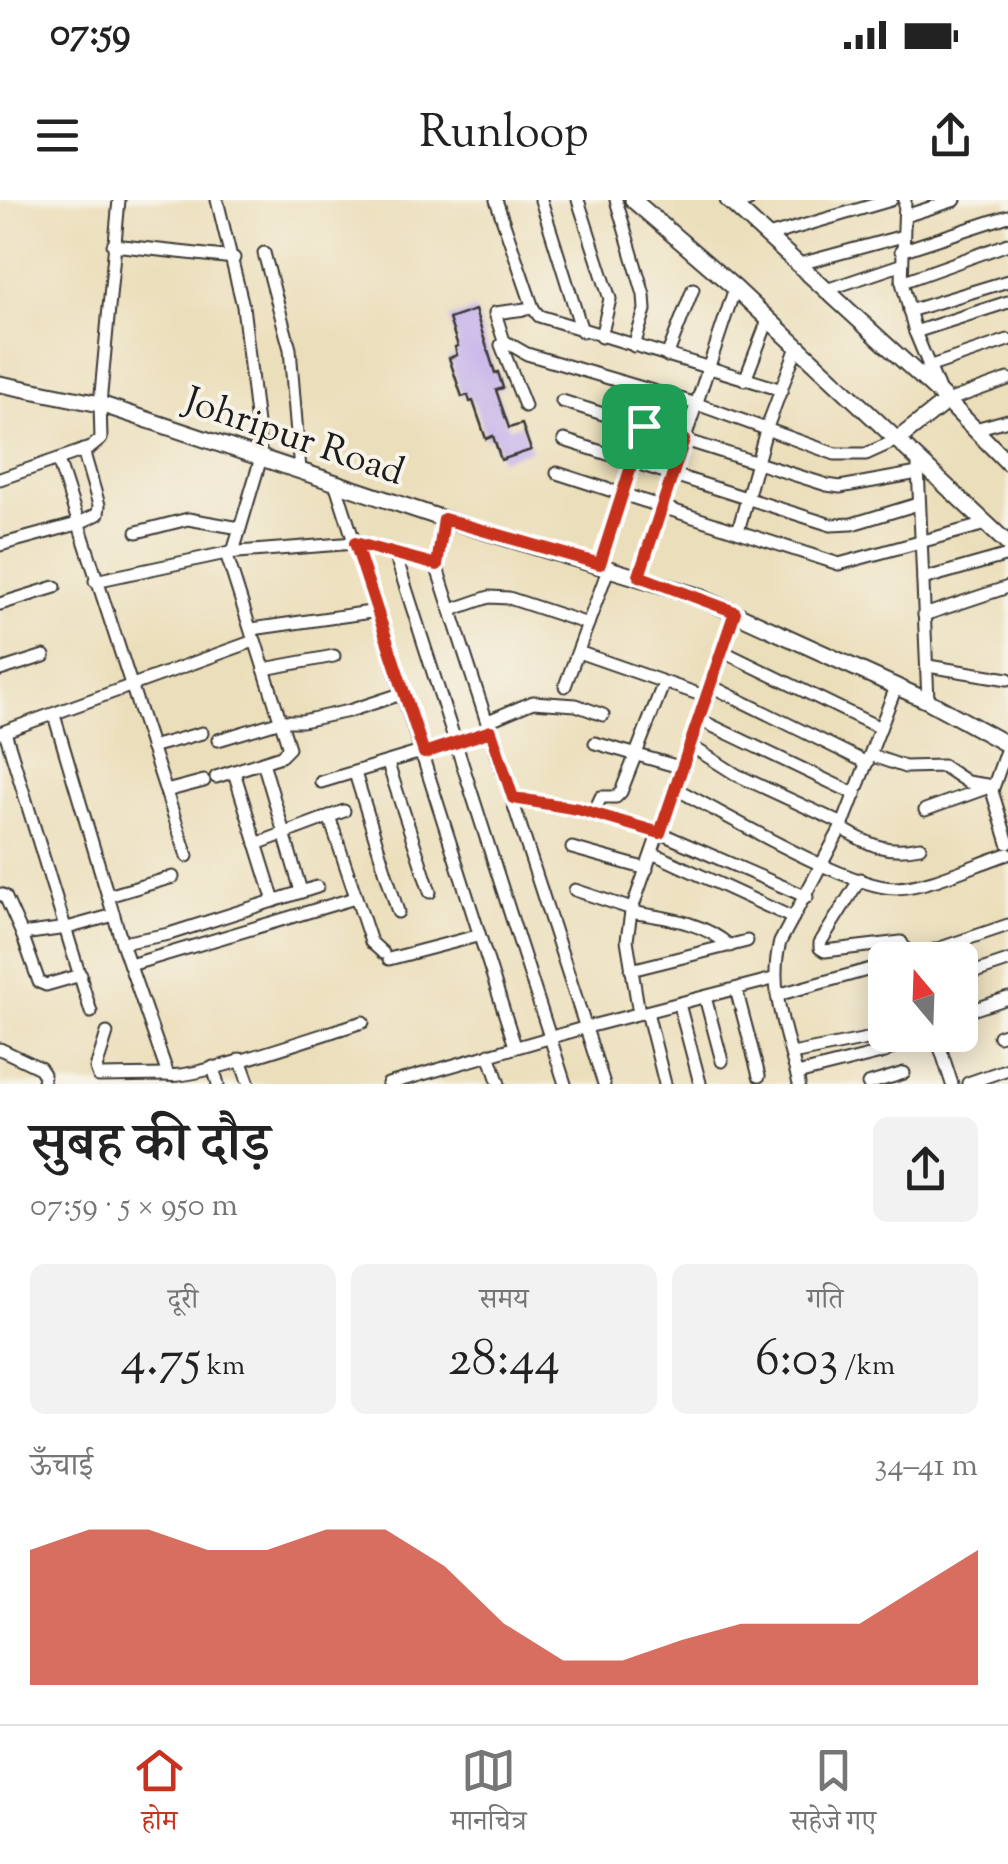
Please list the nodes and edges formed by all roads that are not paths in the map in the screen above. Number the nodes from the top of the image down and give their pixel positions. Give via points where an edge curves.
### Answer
1 (119, 200) edge
2 (217, 200) edge
3 (496, 200) edge
4 (541, 200) edge
5 (578, 200) edge
6 (616, 200) edge
7 (633, 200) edge
8 (891, 200) edge
9 (906, 200) edge
10 (956, 200) edge
11 (736, 202) edge
12 (904, 216) junction
13 (1008, 216) edge
14 (768, 236) junction
15 (903, 236) junction
16 (113, 244) junction
17 (1008, 244) edge
18 (264, 253) dead end
19 (234, 258) junction
20 (901, 258) junction
21 (796, 265) junction
22 (1008, 280) edge
23 (902, 282) junction
24 (735, 288) junction
25 (693, 289) dead end
26 (826, 290) junction
27 (1008, 302) edge
28 (533, 308) junction
29 (908, 311) junction
30 (768, 320) junction
31 (582, 331) junction
32 (915, 332) junction
33 (602, 337) junction
34 (1008, 340) edge
35 (504, 341) junction
36 (634, 346) junction
37 (797, 347) junction
38 (667, 356) junction
39 (928, 366) junction
40 (707, 368) junction
41 (1008, 379) edge
42 (746, 380) junction
43 (0, 384) edge
44 (782, 390) junction
45 (654, 392) junction
46 (562, 401) dead end
47 (942, 402) junction
48 (100, 404) junction
49 (696, 404) junction
50 (525, 406) dead end
51 (1008, 420) edge
52 (644, 426) junction
53 (975, 429) junction
54 (766, 430) junction
55 (903, 435) junction
56 (564, 440) dead end
57 (684, 440) junction
58 (83, 450) junction
59 (262, 458) junction
60 (58, 460) junction
61 (632, 460) junction
62 (756, 463) junction
63 (1008, 463) edge
64 (918, 466) junction
65 (300, 470) junction
66 (557, 473) dead end
67 (673, 473) junction
68 (0, 478) edge
69 (335, 482) junction
70 (622, 493) junction
71 (748, 498) junction
72 (918, 504) junction
73 (662, 505) junction
74 (444, 519) junction
75 (78, 524) junction
76 (986, 524) junction
77 (240, 528) junction
78 (738, 531) junction
79 (137, 532) dead end
80 (920, 542) junction
81 (355, 543) junction
82 (1008, 544) edge
83 (0, 545) edge
84 (229, 553) junction
85 (396, 554) junction
86 (1008, 554) edge
87 (437, 565) junction
88 (604, 566) junction
89 (639, 576) junction
90 (922, 579) junction
91 (95, 581) junction
92 (55, 587) dead end
93 (1008, 587) edge
94 (0, 604) edge
95 (451, 610) junction
96 (378, 612) junction
97 (735, 612) junction
98 (924, 615) junction
99 (588, 624) junction
100 (254, 635) junction
101 (722, 651) junction
102 (578, 652) junction
103 (44, 656) dead end
104 (334, 656) dead end
105 (928, 666) junction
106 (264, 669) junction
107 (0, 670) edge
108 (1008, 679) edge
109 (133, 684) junction
110 (565, 686) dead end
111 (896, 687) junction
112 (661, 690) dead end
113 (709, 692) junction
114 (404, 693) junction
115 (928, 702) junction
116 (54, 715) junction
117 (603, 715) dead end
118 (700, 720) junction
119 (281, 721) junction
120 (490, 726) junction
121 (880, 728) junction
122 (3, 732) edge
123 (202, 734) dead end
124 (218, 740) dead end
125 (595, 742) dead end
126 (455, 743) junction
127 (1008, 745) edge
128 (151, 746) junction
129 (691, 746) junction
130 (424, 753) junction
131 (634, 754) junction
132 (868, 759) junction
133 (263, 762) junction
134 (388, 764) junction
135 (683, 768) junction
136 (234, 772) junction
137 (355, 774) junction
138 (321, 782) dead end
139 (992, 786) junction
140 (676, 789) junction
141 (166, 792) junction
142 (854, 794) junction
143 (513, 798) junction
144 (925, 810) dead end
145 (344, 811) dead end
146 (592, 814) junction
147 (329, 816) junction
148 (842, 826) junction
149 (660, 833) junction
150 (283, 834) junction
151 (1008, 843) edge
152 (256, 844) junction
153 (920, 847) dead end
154 (572, 848) dead end
155 (652, 853) junction
156 (1008, 854) edge
157 (187, 856) dead end
158 (823, 864) junction
159 (647, 869) junction
160 (173, 877) dead end
161 (860, 879) junction
162 (317, 887) dead end
163 (576, 890) dead end
164 (300, 892) junction
165 (430, 892) dead end
166 (0, 894) edge
167 (108, 896) junction
168 (807, 897) junction
169 (355, 898) junction
170 (274, 901) junction
171 (631, 910) junction
172 (398, 912) dead end
173 (114, 914) junction
174 (794, 918) junction
175 (1008, 926) edge
176 (68, 928) junction
177 (22, 934) junction
178 (478, 936) junction
179 (747, 941) dead end
180 (961, 942) edge
181 (122, 943) junction
182 (730, 946) junction
183 (868, 946) edge
184 (1008, 961) edge
185 (130, 965) junction
186 (630, 970) junction
187 (868, 971) edge
188 (978, 971) edge
189 (80, 974) junction
190 (773, 979) junction
191 (736, 989) junction
192 (777, 995) junction
193 (705, 997) junction
194 (1008, 998) edge
195 (679, 1004) junction
196 (978, 1008) edge
197 (91, 1012) dead end
198 (643, 1012) junction
199 (363, 1022) dead end
200 (586, 1027) junction
201 (107, 1033) dead end
202 (548, 1037) junction
203 (868, 1039) edge
204 (515, 1046) junction
205 (0, 1048) edge
206 (885, 1052) edge
207 (942, 1052) edge
208 (489, 1054) junction
209 (792, 1054) junction
210 (240, 1059) junction
211 (722, 1061) dead end
212 (212, 1067) junction
213 (1008, 1069) edge
214 (904, 1073) dead end
215 (168, 1075) junction
216 (759, 1076) dead end
217 (798, 1079) edge
218 (419, 1080) edge
219 (968, 1082) edge
220 (700, 1083) edge
221 (43, 1084) edge
222 (218, 1084) edge
223 (248, 1084) edge
224 (388, 1084) edge
225 (499, 1084) edge
226 (565, 1084) edge
227 (604, 1084) edge
228 (664, 1084) edge
229 (868, 1084) edge
230 (952, 1084) edge

1 - 16 street
2 - 19 street
3 - 28 street
4 - 31 street
5 - 33 street via 610,299
6 - 36 street via 645,303
7 - 24 street
8 - 14 street
9 - 12 street
10 - 12 street
11 - 14 street
12 - 15 street
13 - 20 street
14 - 21 street
15 - 20 street
15 - 21 street
16 - 19 street
16 - 48 street
17 - 23 street
18 - 65 street via 290,348
19 - 59 street
20 - 23 street
20 - 26 street
21 - 26 street
22 - 29 street
23 - 29 street
24 - 30 street
24 - 40 street
25 - 38 street
26 - 47 street
27 - 32 street
28 - 31 street via 544,319
28 - 35 street via 495,313
29 - 32 street
30 - 37 street
30 - 42 street
31 - 33 street
32 - 39 street
33 - 36 street
34 - 39 street
35 - 45 street
35 - 50 street
36 - 38 street
37 - 44 street
37 - 55 street
38 - 40 street
39 - 47 street
40 - 42 street
40 - 49 street
41 - 47 street
42 - 44 street
43 - 48 street, Johripur Road
44 - 54 street
45 - 49 street
45 - 52 street
46 - 52 street
47 - 53 street
47 - 55 street
48 - 58 street via 101,439
48 - 59 street, Johripur Road
49 - 54 street
49 - 57 street
51 - 53 street
52 - 57 street
52 - 61 street
53 - 63 street
54 - 55 street via 851,456
54 - 62 street
55 - 64 street
56 - 61 street
57 - 62 street
57 - 67 street
58 - 60 street
58 - 75 street via 100,510
59 - 65 street, Johripur Road
59 - 77 street
60 - 68 street
60 - 75 street
61 - 67 street
61 - 70 street
62 - 64 street via 840,487
62 - 71 street
64 - 72 street
64 - 76 street
65 - 69 street, Johripur Road
66 - 70 street
67 - 71 street
67 - 73 street
69 - 74 street, Johripur Road
69 - 81 street
70 - 73 street
70 - 88 street
71 - 72 street via 841,526
71 - 78 street
72 - 80 street
73 - 78 street
73 - 89 street
74 - 87 street
74 - 88 street, Johripur Road
75 - 83 street
75 - 91 street
76 - 80 street
76 - 82 street
77 - 79 street via 188,519
77 - 84 street
78 - 80 street via 839,564
80 - 90 street
81 - 84 street
81 - 85 street
81 - 96 street
84 - 91 street
84 - 100 street
85 - 87 street
85 - 126 street
86 - 90 street
87 - 95 street
88 - 89 street, Johripur Road
88 - 99 street
89 - 97 street, Johripur Road
90 - 98 street
91 - 109 street
92 - 94 street
93 - 98 street
95 - 99 street via 488,597 508,598
95 - 120 street
96 - 100 street
96 - 114 street
97 - 101 street
97 - 111 street, Johripur Road
98 - 105 street
99 - 102 street
100 - 106 street
100 - 109 street
101 - 113 street
101 - 121 street
102 - 110 street
102 - 113 street
103 - 107 street
104 - 106 street
105 - 108 street
105 - 115 street
106 - 119 street
109 - 116 street
109 - 128 street
111 - 115 street, Johripur Road
111 - 121 street
112 - 131 street
113 - 118 street
113 - 132 street
114 - 119 street via 336,715
114 - 130 street
115 - 127 street, Johripur Road
116 - 122 street
116 - 167 street
117 - 120 street via 576,704 533,702
118 - 129 street
118 - 142 street
119 - 124 street
119 - 133 street via 288,752
120 - 126 street
120 - 143 street
121 - 132 street
122 - 176 street
123 - 128 street
125 - 131 street
126 - 130 street
126 - 202 street
127 - 139 street
128 - 141 street
129 - 135 street
129 - 148 street
130 - 134 street
130 - 178 street
131 - 135 street
131 - 146 street via 621,792 601,797
132 - 139 street via 943,766 967,782
132 - 142 street
133 - 136 street
133 - 150 street
134 - 137 street
134 - 165 street
135 - 140 street
136 - 141 street
136 - 152 street
137 - 138 street
137 - 172 street
139 - 144 street
139 - 151 street
140 - 149 street
140 - 158 street
141 - 157 street
142 - 148 street
143 - 146 street
143 - 200 street
145 - 147 street
146 - 149 street
147 - 150 street
147 - 169 street
148 - 153 street via 880,849
148 - 158 street
149 - 155 street
149 - 168 street
150 - 152 street
150 - 164 street
152 - 170 street
154 - 159 street
155 - 159 street
155 - 174 street
156 - 161 street via 898,888
158 - 161 street
158 - 168 street
159 - 171 street
160 - 167 street
161 - 183 street via 820,948
162 - 164 street
163 - 171 street
164 - 170 street
166 - 177 street
167 - 173 street
168 - 174 street
169 - 178 street via 372,942 386,956
169 - 185 street
170 - 181 street
171 - 182 street via 713,931
171 - 186 street
173 - 176 street
173 - 181 street
174 - 190 street via 780,942
175 - 180 street
176 - 177 street
176 - 189 street
177 - 189 street via 39,982 46,986
178 - 204 street
179 - 182 street
181 - 185 street
182 - 186 street
184 - 188 street
185 - 215 street
186 - 198 street
187 - 192 street
189 - 197 street
190 - 191 street
190 - 192 street
191 - 193 street
191 - 216 street
192 - 209 street
193 - 195 street
193 - 211 street
194 - 196 street
195 - 198 street
195 - 220 street
198 - 200 street
198 - 228 street
199 - 210 street
200 - 202 street
200 - 227 street
201 - 215 street via 96,1068 100,1076
202 - 204 street
202 - 226 street
203 - 209 street
204 - 208 street
205 - 221 street via 40,1068
206 - 217 street
207 - 230 street
208 - 218 street
208 - 225 street
209 - 217 street
210 - 212 street
210 - 223 street
212 - 215 street
212 - 222 street
213 - 219 street
214 - 229 street
218 - 224 street

